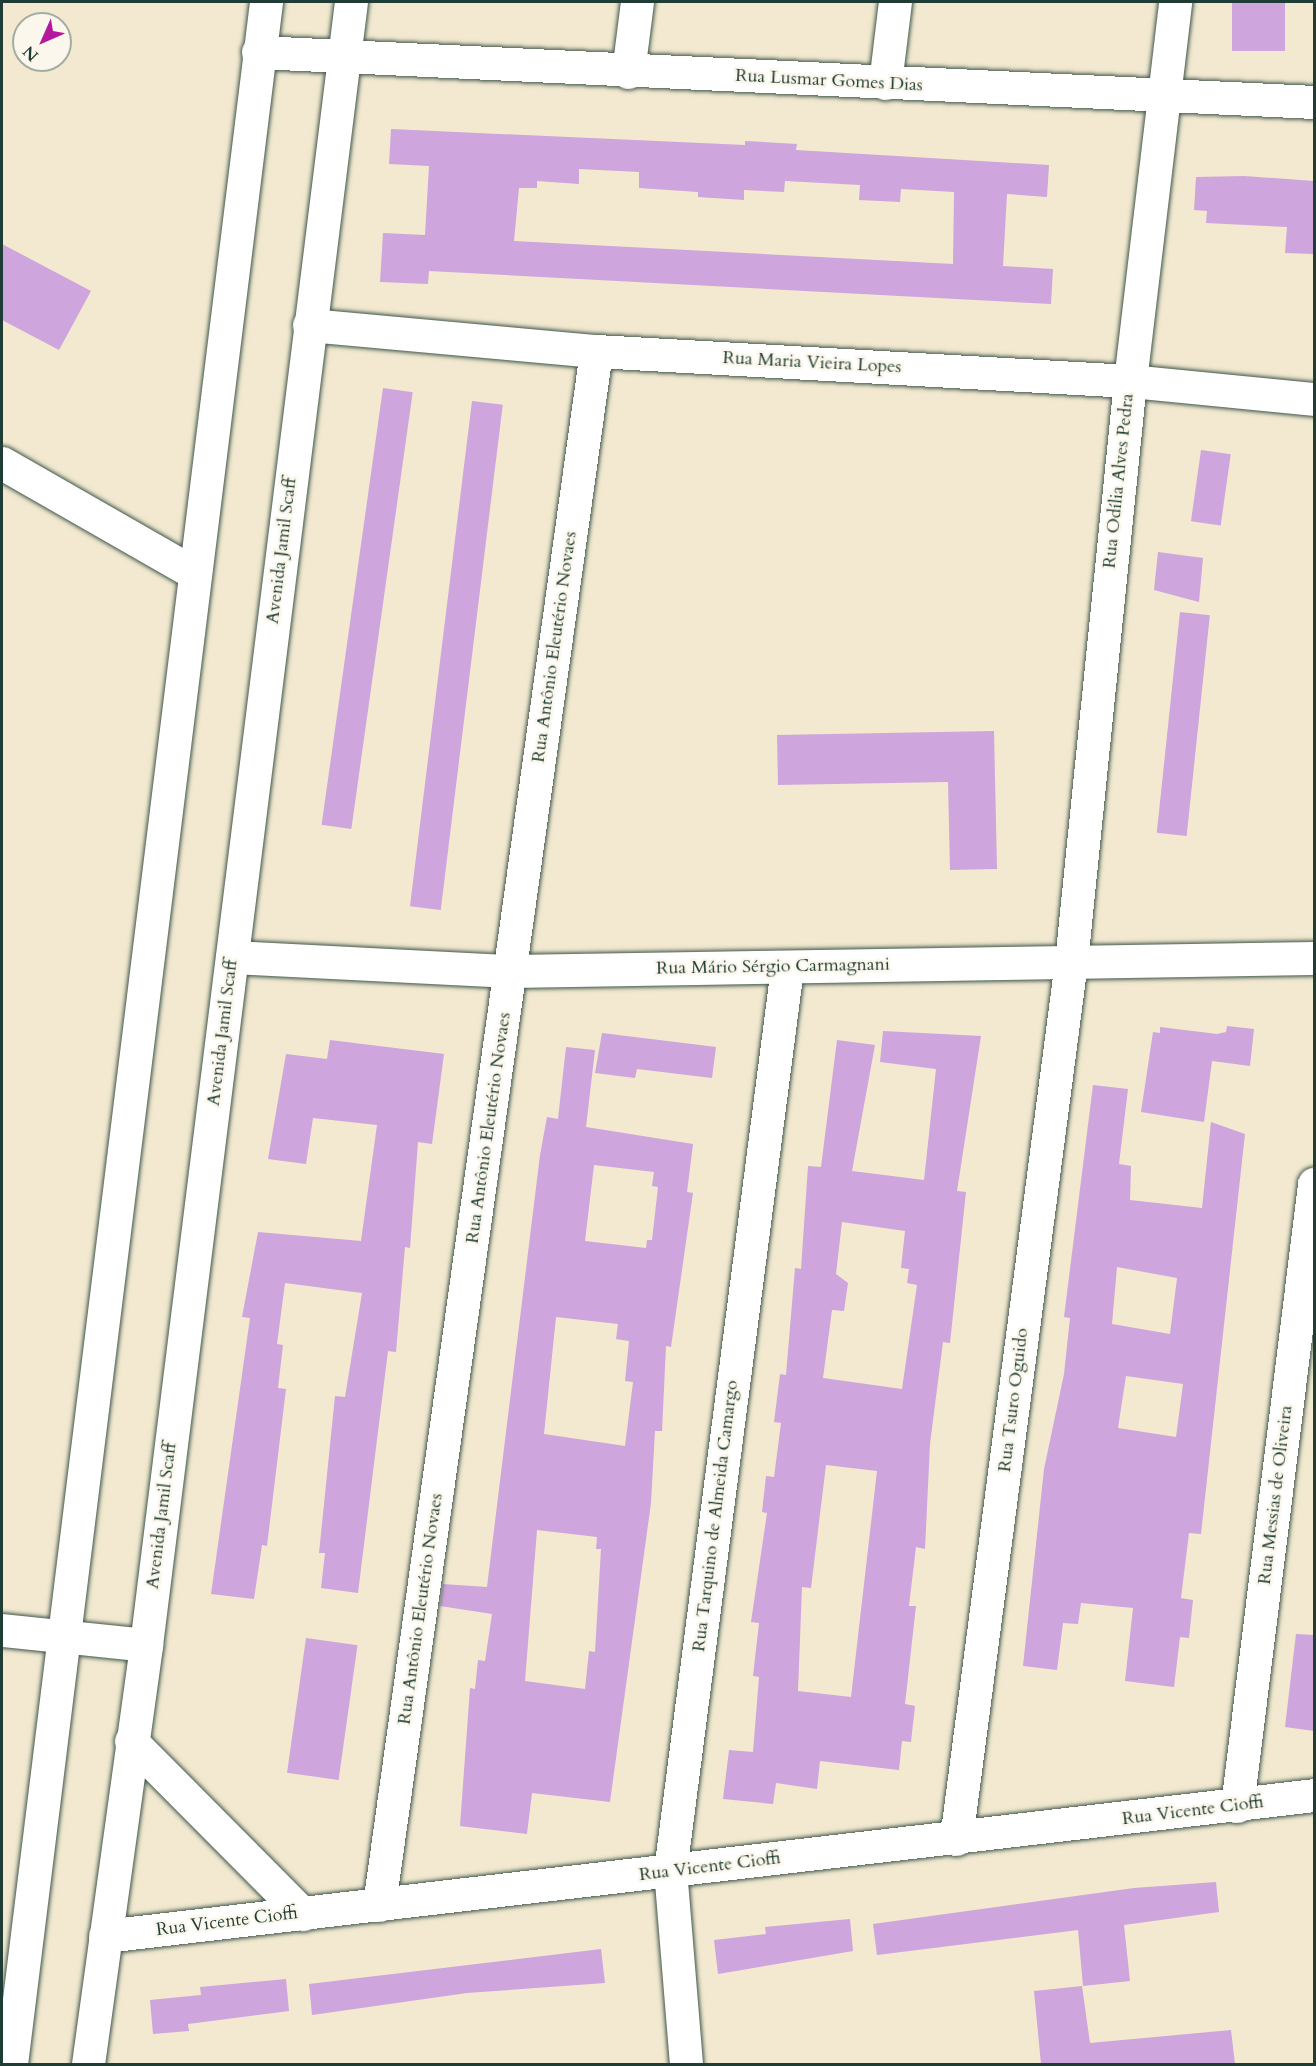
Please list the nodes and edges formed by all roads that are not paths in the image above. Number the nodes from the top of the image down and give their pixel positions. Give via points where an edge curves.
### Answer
1 (266, 2) edge
2 (351, 2) edge
3 (637, 2) edge
4 (895, 2) edge
5 (1175, 2) edge
6 (258, 52) junction
7 (343, 60) junction
8 (628, 72) junction
9 (885, 83) junction
10 (1164, 95) junction
11 (1314, 102) edge
12 (309, 324) junction
13 (596, 351) junction
14 (1130, 381) junction
15 (1314, 399) edge
16 (2, 463) edge
17 (192, 572) junction
18 (232, 957) junction
19 (1314, 958) edge
20 (1071, 962) junction
21 (788, 968) junction
22 (511, 971) junction
23 (1314, 1184) edge
24 (2, 1630) edge
25 (65, 1635) junction
26 (146, 1646) junction
27 (131, 1741) junction
28 (1314, 1795) edge
29 (1237, 1806) junction
30 (956, 1839) junction
31 (670, 1871) junction
32 (379, 1905) junction
33 (303, 1914) junction
34 (105, 1936) junction
35 (11, 2064) edge
36 (88, 2064) edge
37 (686, 2064) edge

1 - 6 street
2 - 7 street, Avenida Jamil Scaff
3 - 8 street
4 - 9 street
5 - 10 street, Rua Odília Alves Pedra
6 - 7 street, Rua Lusmar Gomes Dias
6 - 17 street
7 - 8 street, Rua Lusmar Gomes Dias
7 - 12 street, Avenida Jamil Scaff
8 - 9 street, Rua Lusmar Gomes Dias
9 - 10 street, Rua Lusmar Gomes Dias
10 - 11 street, Rua Lusmar Gomes Dias
10 - 14 street, Rua Odília Alves Pedra
12 - 13 street, Rua Maria Vieira Lopes
12 - 18 street, Avenida Jamil Scaff
13 - 14 street, Rua Maria Vieira Lopes
13 - 22 street, Rua Antônio Eleutério Novaes
14 - 15 street, Rua Maria Vieira Lopes
14 - 20 street, Rua Odília Alves Pedra
16 - 17 street
17 - 25 street
18 - 22 street, Rua Mário Sérgio Carmagnani
18 - 26 street, Avenida Jamil Scaff
19 - 20 street, Rua Mário Sérgio Carmagnani
20 - 21 street, Rua Mário Sérgio Carmagnani
20 - 30 street, Rua Tsuro Oguido
21 - 22 street, Rua Mário Sérgio Carmagnani
21 - 31 street, Rua Tarquino de Almeida Camargo
22 - 32 street, Rua Antônio Eleutério Novaes
23 - 29 street, Rua Messias de Oliveira
24 - 25 street
25 - 26 street
25 - 35 street
26 - 27 street, Avenida Jamil Scaff
27 - 33 street
27 - 34 street, Avenida Jamil Scaff
28 - 29 street, Rua Vicente Cioffi
29 - 30 street, Rua Vicente Cioffi
30 - 31 street, Rua Vicente Cioffi
31 - 32 street, Rua Vicente Cioffi
31 - 37 street, Rua Tarquino de Almeida Camargo
32 - 33 street, Rua Vicente Cioffi
33 - 34 street, Rua Vicente Cioffi
34 - 36 street, Avenida Jamil Scaff

